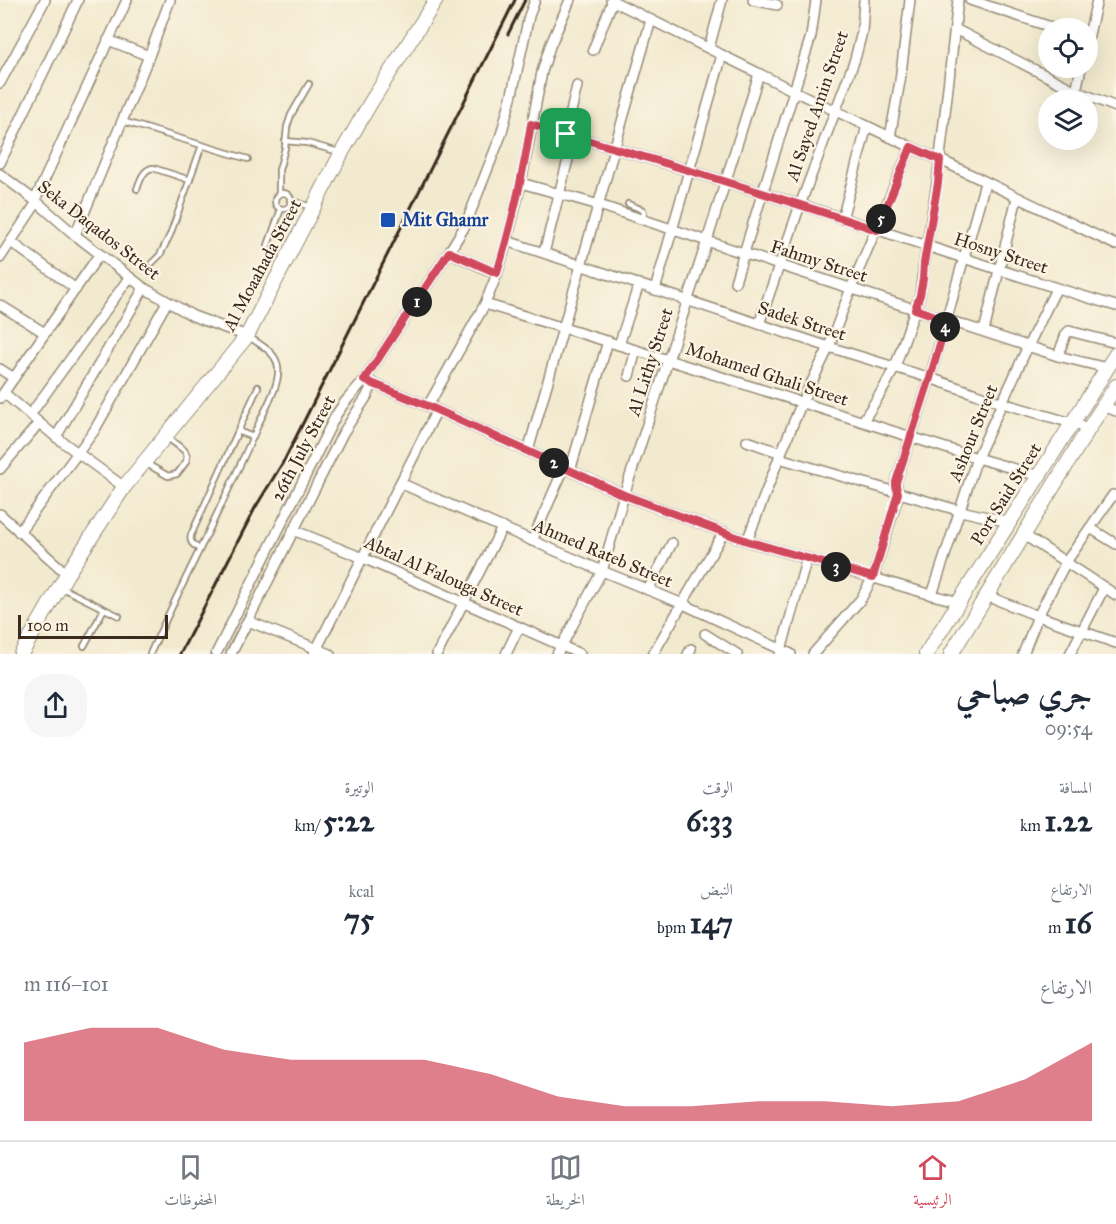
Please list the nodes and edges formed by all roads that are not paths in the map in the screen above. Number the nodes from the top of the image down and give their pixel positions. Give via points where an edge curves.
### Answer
1 (45, 0) edge
2 (78, 0) edge
3 (127, 0) edge
4 (170, 0) edge
5 (436, 0) edge
6 (535, 0) edge
7 (570, 0) edge
8 (612, 0) edge
9 (722, 0) edge
10 (753, 0) edge
11 (816, 0) edge
12 (864, 0) edge
13 (910, 0) edge
14 (958, 0) edge
15 (970, 0) edge
16 (1096, 0) edge
17 (777, 5) dead end
18 (1092, 18) edge
19 (651, 20) junction
20 (1038, 23) edge
21 (955, 29) junction
22 (108, 40) junction
23 (709, 48) junction
24 (593, 50) dead end
25 (722, 55) junction
26 (149, 56) junction
27 (759, 74) junction
28 (0, 83) edge
29 (309, 84) dead end
30 (577, 86) dead end
31 (1074, 90) edge
32 (794, 92) junction
33 (1098, 100) edge
34 (1116, 107) edge
35 (836, 111) junction
36 (122, 121) junction
37 (531, 124) junction
38 (867, 126) junction
39 (570, 135) junction
40 (890, 138) junction
41 (285, 141) junction
42 (202, 145) junction
43 (911, 147) junction
44 (615, 148) junction
45 (342, 153) junction
46 (248, 159) dead end
47 (940, 160) junction
48 (0, 163) edge
49 (690, 171) junction
50 (0, 174) edge
51 (190, 180) junction
52 (725, 182) junction
53 (521, 183) junction
54 (985, 183) junction
55 (136, 189) dead end
56 (561, 193) junction
57 (279, 194) junction
58 (763, 194) junction
59 (1017, 198) junction
60 (290, 200) junction
61 (36, 201) junction
62 (628, 204) dead end
63 (599, 205) junction
64 (800, 205) junction
65 (314, 208) junction
66 (281, 209) junction
67 (842, 219) junction
68 (642, 220) junction
69 (673, 230) junction
70 (877, 230) junction
71 (75, 236) junction
72 (507, 241) junction
73 (706, 241) junction
74 (11, 242) junction
75 (267, 245) dead end
76 (1116, 245) edge
77 (927, 246) junction
78 (449, 252) junction
79 (544, 253) junction
80 (744, 254) junction
81 (99, 255) junction
82 (0, 258) edge
83 (964, 258) junction
84 (152, 263) dead end
85 (779, 265) junction
86 (582, 266) junction
87 (999, 270) junction
88 (497, 273) junction
89 (129, 278) junction
90 (735, 282) dead end
91 (639, 284) junction
92 (144, 288) junction
93 (851, 288) junction
94 (76, 289) junction
95 (1056, 289) junction
96 (655, 290) junction
97 (687, 300) junction
98 (167, 302) junction
99 (485, 304) junction
100 (0, 305) edge
101 (1116, 306) edge
102 (915, 309) junction
103 (947, 320) junction
104 (759, 324) junction
105 (564, 328) junction
106 (984, 331) junction
107 (45, 333) junction
108 (248, 336) junction
109 (608, 341) junction
110 (1116, 343) edge
111 (619, 345) junction
112 (1028, 346) junction
113 (829, 347) junction
114 (636, 350) junction
115 (1116, 354) edge
116 (1058, 356) junction
117 (668, 360) junction
118 (895, 368) junction
119 (1107, 368) junction
120 (0, 369) edge
121 (629, 376) dead end
122 (14, 378) junction
123 (930, 378) junction
124 (369, 382) junction
125 (1116, 386) edge
126 (258, 387) dead end
127 (2, 395) edge
128 (802, 402) junction
129 (1002, 402) junction
130 (432, 408) junction
131 (1110, 409) edge
132 (30, 415) junction
133 (863, 421) junction
134 (39, 423) junction
135 (1073, 423) junction
136 (1089, 428) junction
137 (238, 430) junction
138 (166, 436) junction
139 (911, 436) junction
140 (56, 437) junction
141 (253, 437) junction
142 (747, 441) dead end
143 (528, 451) junction
144 (78, 454) junction
145 (780, 455) junction
146 (977, 458) junction
147 (145, 463) junction
148 (0, 469) edge
149 (567, 469) junction
150 (1039, 476) junction
151 (400, 483) junction
152 (124, 487) junction
153 (898, 493) junction
154 (624, 495) junction
155 (1113, 495) dead end
156 (961, 511) junction
157 (0, 514) edge
158 (1010, 522) junction
159 (502, 528) junction
160 (1090, 528) junction
161 (293, 530) junction
162 (19, 532) junction
163 (724, 532) junction
164 (1024, 535) junction
165 (532, 541) junction
166 (747, 541) junction
167 (672, 543) dead end
168 (1116, 544) edge
169 (199, 549) junction
170 (363, 558) junction
171 (807, 558) junction
172 (1066, 562) junction
173 (602, 572) junction
174 (67, 574) junction
175 (873, 577) junction
176 (59, 587) junction
177 (1104, 588) junction
178 (648, 590) junction
179 (932, 595) junction
180 (1116, 595) edge
181 (987, 596) junction
182 (960, 602) junction
183 (465, 603) junction
184 (683, 604) junction
185 (104, 609) junction
186 (119, 616) dead end
187 (1038, 616) junction
188 (248, 621) junction
189 (519, 627) junction
190 (1081, 631) junction
191 (705, 634) dead end
192 (84, 646) dead end
193 (1116, 646) edge
194 (559, 650) edge
195 (315, 651) edge
196 (781, 652) edge
197 (21, 654) edge
198 (150, 654) edge
199 (216, 654) edge
200 (231, 654) edge
201 (330, 654) edge
202 (437, 654) edge
203 (506, 654) edge
204 (580, 654) edge
205 (653, 654) edge
206 (736, 654) edge
207 (791, 654) edge
208 (813, 654) edge
209 (926, 654) edge
210 (951, 654) edge
211 (1023, 654) edge
212 (1070, 654) edge
213 (1114, 654) edge

1 - 28 street
2 - 48 street
3 - 22 street
4 - 26 street
5 - 45 main road, Al Moaahada Street
6 - 78 street, 26th July Street via 501,135 465,226
7 - 37 street via 550,46
8 - 19 street
8 - 24 street
9 - 23 street
10 - 17 street
11 - 32 street via 811,36
12 - 35 street, Al Sayed Amin Street via 862,32
13 - 40 street
14 - 21 street
15 - 20 street
16 - 18 street
19 - 23 street
19 - 44 street
21 - 31 street
21 - 47 street
22 - 26 street
22 - 61 street
23 - 25 street
25 - 27 street
25 - 49 street
26 - 36 street
27 - 32 street
27 - 52 street, Al Lithy Street
29 - 41 lane via 289,121
30 - 39 street
32 - 35 street
32 - 58 street
33 - 34 street
35 - 38 street
35 - 64 street, Al Sayed Amin Street
36 - 42 lane
36 - 71 street
37 - 39 street, Hosny Street
37 - 53 street
38 - 40 street
38 - 67 street
39 - 44 street, Hosny Street
39 - 56 street
40 - 43 street
41 - 45 lane
41 - 57 lane
42 - 46 lane
42 - 51 lane
43 - 47 street
43 - 70 street
44 - 49 street, Hosny Street
44 - 63 street
45 - 65 main road, Al Moaahada Street
47 - 54 street
47 - 77 street
49 - 52 street, Hosny Street
49 - 69 street
50 - 61 street, Seka Daqados Street
51 - 55 lane via 148,168
51 - 84 lane via 166,246
52 - 58 street, Hosny Street
52 - 73 street, Al Lithy Street
53 - 56 street, Fahmy Street
53 - 72 street
54 - 59 street
54 - 83 street
56 - 63 street, Fahmy Street
56 - 79 street
57 - 60 lane via 286,194
57 - 66 lane via 275,202
58 - 64 street, Hosny Street
58 - 80 street
59 - 76 street
59 - 87 street
60 - 65 lane
60 - 66 lane via 289,206
61 - 71 street, Seka Daqados Street
61 - 74 street
62 - 68 lane via 643,210
63 - 68 street, Fahmy Street
63 - 86 street
64 - 67 street, Hosny Street
64 - 85 street, Al Sayed Amin Street
65 - 108 main road, Al Moaahada Street
66 - 75 lane
67 - 70 street, Hosny Street
68 - 69 street, Fahmy Street
69 - 73 street, Fahmy Street
69 - 96 street
70 - 77 street, Hosny Street
70 - 93 street
71 - 81 street, Seka Daqados Street
72 - 79 street, Sadek Street
72 - 88 street
73 - 80 street, Fahmy Street
73 - 97 street, Al Lithy Street
74 - 82 street
74 - 94 street
77 - 83 street, Hosny Street
77 - 102 street
78 - 88 street
78 - 124 street, 26th July Street
79 - 86 street, Sadek Street
80 - 85 street, Fahmy Street
80 - 90 street
81 - 89 street, Seka Daqados Street
81 - 94 street
83 - 87 street, Hosny Street
83 - 103 street
85 - 93 street, Fahmy Street
85 - 104 street, Al Sayed Amin Street
86 - 91 street, Sadek Street
86 - 105 street
87 - 95 street, Hosny Street
87 - 106 street
88 - 99 street
89 - 92 street, Seka Daqados Street
89 - 132 street
91 - 96 street, Sadek Street
91 - 111 street
92 - 98 street, Seka Daqados Street
92 - 140 street
93 - 102 street, Fahmy Street
93 - 113 street
94 - 107 street
95 - 101 street, Hosny Street
95 - 112 street, Ashour Street
96 - 97 street, Sadek Street
97 - 104 street, Sadek Street
97 - 117 street, Al Lithy Street
98 - 108 street, Seka Daqados Street
98 - 144 street
99 - 105 street, Mohamed Ghali Street
99 - 130 street
100 - 107 street
102 - 103 street, Fahmy Street
102 - 118 street
103 - 106 street, Fahmy Street
103 - 123 street
104 - 113 street, Sadek Street
105 - 109 street, Mohamed Ghali Street
105 - 143 street
106 - 112 street, Fahmy Street
107 - 122 street
108 - 138 main road, Al Moaahada Street
108 - 141 lane via 272,353 279,370
109 - 111 street, Mohamed Ghali Street
109 - 149 street
110 - 116 street via 1069,331
111 - 114 street, Mohamed Ghali Street
112 - 116 street, Fahmy Street
112 - 129 street, Ashour Street
113 - 118 street, Sadek Street
113 - 128 street
114 - 117 street, Mohamed Ghali Street
114 - 121 street
115 - 119 main road, Port Said Street
116 - 119 street, Fahmy Street
117 - 128 street, Mohamed Ghali Street
117 - 154 street, Al Lithy Street
118 - 123 street, Sadek Street
118 - 133 street
119 - 135 main road, Port Said Street
120 - 122 street
122 - 127 street
123 - 129 street, Sadek Street
123 - 139 street
124 - 130 street
124 - 161 street, 26th July Street via 367,396 343,433
124 - 199 street, 26th July Street via 345,402 329,428
125 - 131 main road, Port Said Street
126 - 137 lane
127 - 132 street
128 - 133 street, Mohamed Ghali Street
128 - 145 street
129 - 135 street, Sadek Street
129 - 146 street, Ashour Street
130 - 143 street
130 - 151 street
131 - 136 main road, Port Said Street
132 - 134 street
133 - 139 street, Mohamed Ghali Street
134 - 140 street
134 - 148 street
135 - 136 street, Sadek Street
135 - 150 main road, Port Said Street
136 - 164 main road, Port Said Street
137 - 141 lane
137 - 169 lane via 190,538
138 - 147 main road, Al Moaahada Street
138 - 147 lane via 187,456 177,474 168,476
139 - 146 street, Mohamed Ghali Street
139 - 153 street via 896,482
140 - 144 street
141 - 169 lane
142 - 145 street
143 - 149 street
144 - 152 street
144 - 162 street
145 - 153 street
145 - 166 street
146 - 150 street, Mohamed Ghali Street
146 - 156 street, Ashour Street
147 - 152 main road, Al Moaahada Street
149 - 154 street
149 - 165 street
150 - 158 main road, Port Said Street
151 - 159 street, Ahmed Rateb Street
151 - 170 street
152 - 174 main road, Al Moaahada Street
153 - 156 street
153 - 175 street
154 - 163 street
154 - 173 street, Al Lithy Street
155 - 160 street
156 - 158 street
156 - 179 street, Ashour Street
157 - 162 street
158 - 182 main road, Port Said Street
159 - 165 street, Ahmed Rateb Street
159 - 183 street
160 - 168 street
160 - 172 street
161 - 170 street, Abtal Al Falouga Street
161 - 188 street, 26th July Street
162 - 174 street
163 - 166 street
163 - 184 street
164 - 172 street
164 - 181 main road, Port Said Street
165 - 173 street, Ahmed Rateb Street
166 - 171 street
167 - 178 street
169 - 198 lane
170 - 183 street, Abtal Al Falouga Street
170 - 195 street
171 - 175 street
171 - 196 street
172 - 177 street
172 - 187 street
173 - 178 street, Ahmed Rateb Street
173 - 194 street, Al Lithy Street
174 - 176 main road, Al Moaahada Street
175 - 179 street
175 - 208 street via 861,598
176 - 185 lane
176 - 197 main road, Al Moaahada Street
177 - 180 street
177 - 190 street
178 - 184 street, Ahmed Rateb Street
179 - 182 street
181 - 187 street
181 - 210 main road, Port Said Street
182 - 209 main road, Port Said Street
183 - 189 street, Abtal Al Falouga Street
183 - 202 street
184 - 196 street, Ahmed Rateb Street
184 - 205 street
185 - 186 lane
185 - 192 lane
187 - 190 street
187 - 211 street
188 - 195 street
188 - 200 street, 26th July Street
189 - 194 street, Abtal Al Falouga Street
189 - 203 street
190 - 193 street
190 - 212 street
191 - 206 street
193 - 213 street
194 - 204 street, Abtal Al Falouga Street
195 - 201 street
196 - 207 street, Ahmed Rateb Street

